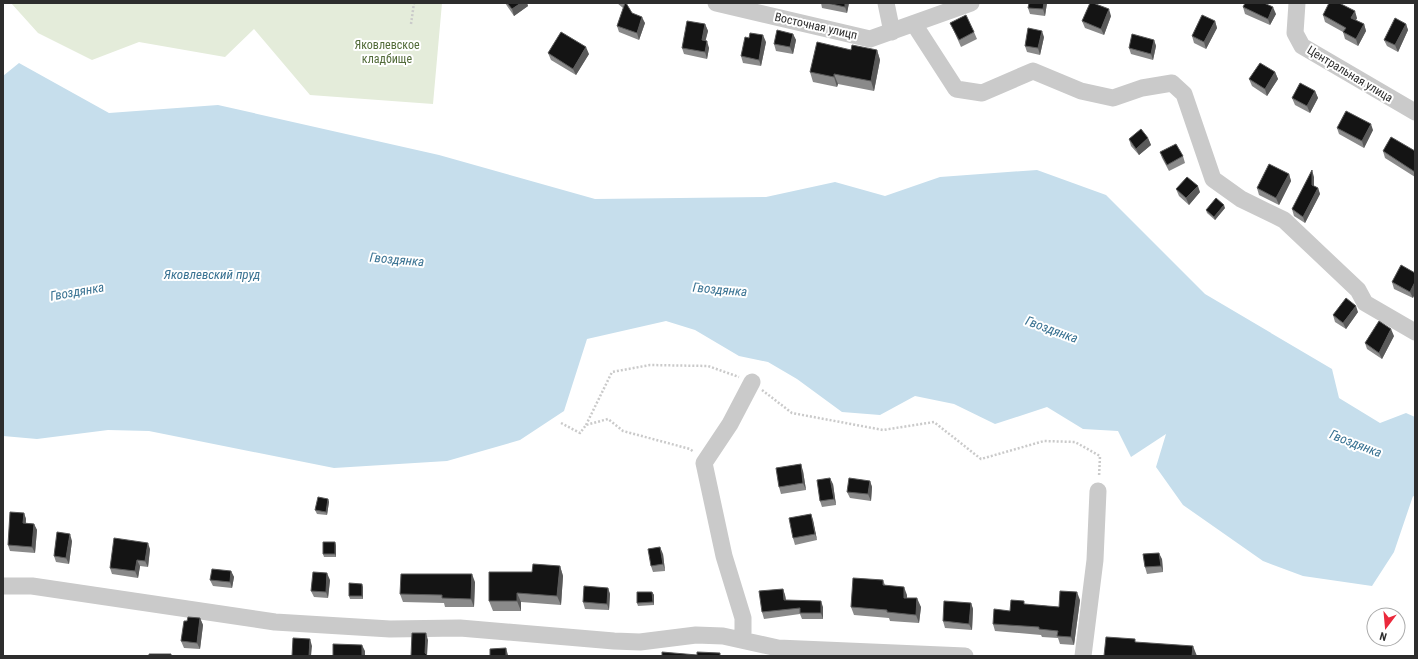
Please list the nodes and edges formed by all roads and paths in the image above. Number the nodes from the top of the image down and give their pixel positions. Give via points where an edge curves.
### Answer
1 (414, 3) edge
2 (716, 3) edge
3 (886, 3) edge
4 (971, 3) edge
5 (1297, 3) edge
6 (411, 24) dead end
7 (914, 24) junction
8 (892, 32) junction
9 (1415, 112) edge
10 (1415, 332) edge
11 (752, 382) junction
12 (560, 423) dead end
13 (586, 425) junction
14 (704, 463) junction
15 (1098, 491) joint
16 (3, 586) edge
17 (743, 640) junction
18 (965, 656) edge
19 (1083, 656) edge

1 - 6 path
2 - 8 street, Восточная улицп via 870,39
3 - 8 street
4 - 7 street
5 - 9 street, Центральная улица via 1295,33 1302,46
7 - 8 street
7 - 10 street via 956,89 982,93 1033,71 1081,90 1113,98 1142,88 1172,83 1184,94 1213,179 1241,199 1284,220 1358,290 1365,303
11 - 13 path via 708,366 650,366 612,372
11 - 14 street via 730,424
11 - 15 path via 792,413 883,430 934,422 981,459 1044,441 1075,442 1100,456
12 - 13 path via 580,433
13 - 14 path via 608,419 622,431 690,449
14 - 17 street via 724,556 743,618
15 - 19 street via 1095,560
16 - 17 street via 32,586 275,622 390,629 460,628 640,642 696,635
17 - 18 street via 778,648

